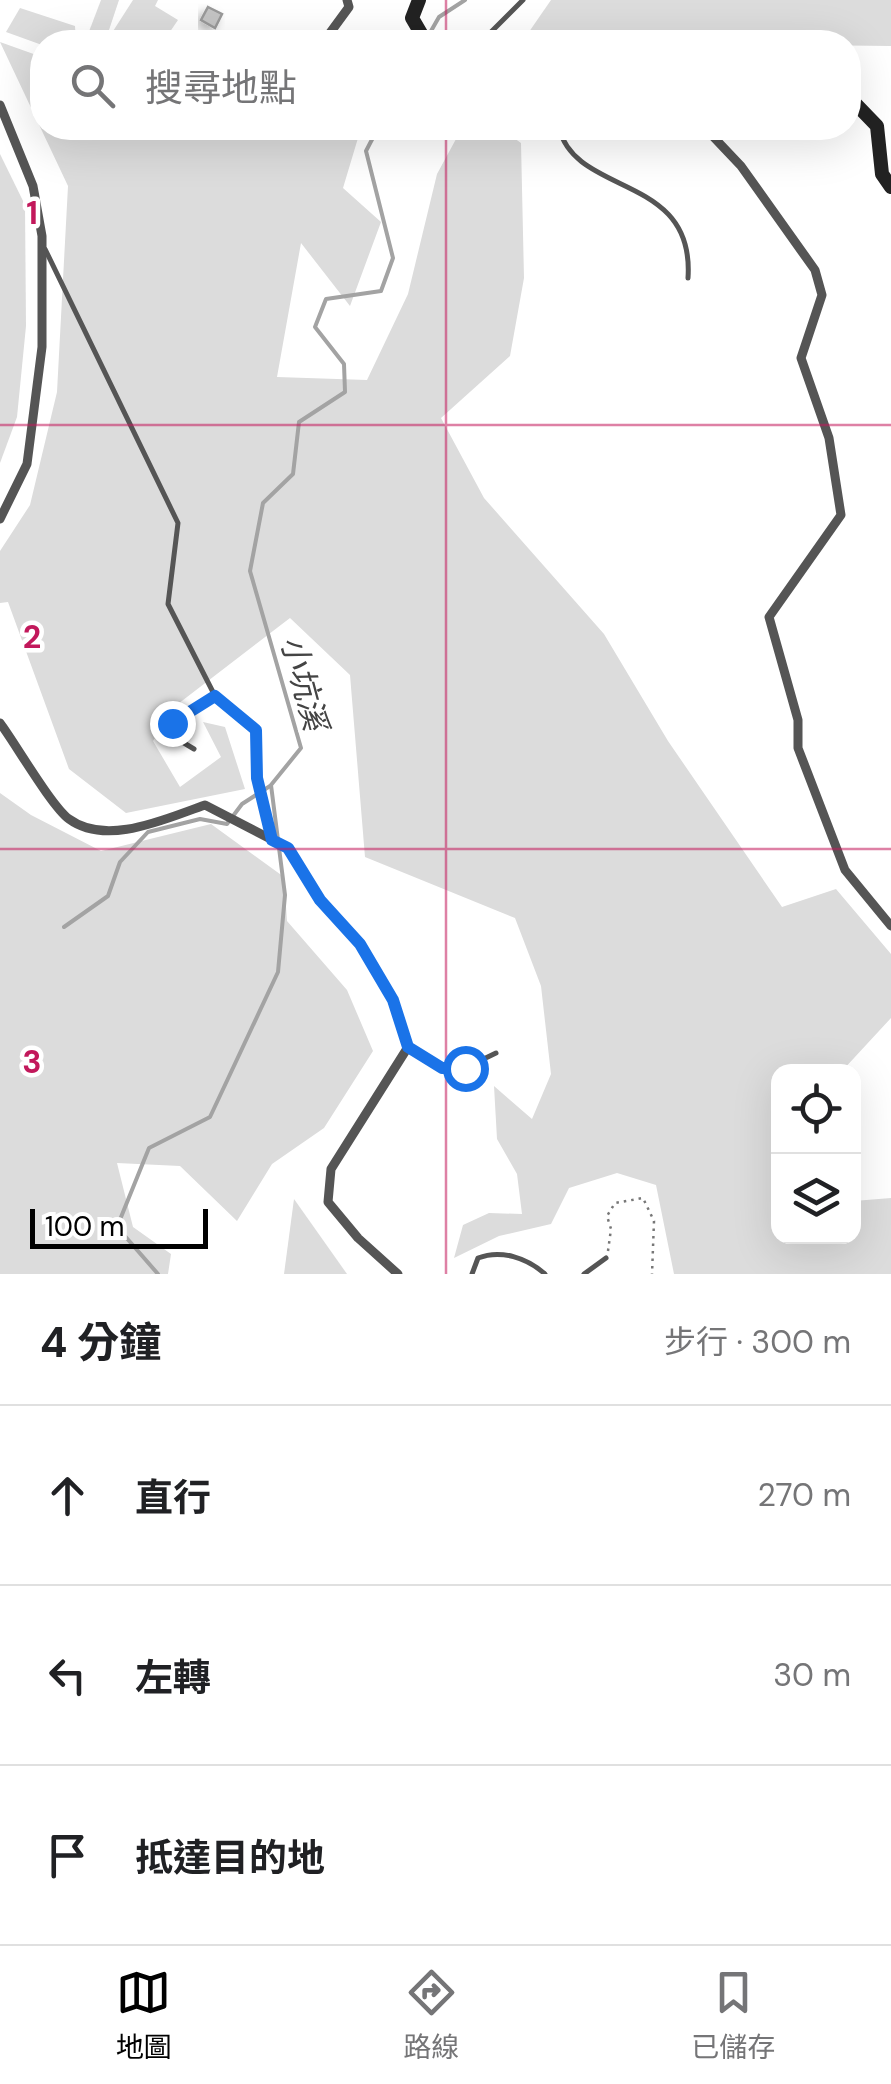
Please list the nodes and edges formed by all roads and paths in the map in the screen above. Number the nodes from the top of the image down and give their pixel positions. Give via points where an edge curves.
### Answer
1 (348, 0) edge
2 (420, 0) edge
3 (523, 0) edge
4 (332, 30) edge
5 (418, 30) edge
6 (494, 30) edge
7 (0, 105) edge
8 (861, 109) edge
9 (567, 140) edge
10 (714, 140) edge
11 (891, 187) edge
12 (42, 241) junction
13 (688, 278) dead end
14 (0, 519) edge
15 (215, 696) junction
16 (0, 723) edge
17 (194, 749) dead end
18 (272, 840) junction
19 (891, 926) edge
20 (408, 1047) junction
21 (496, 1053) dead end
22 (606, 1258) joint
23 (398, 1274) edge
24 (472, 1274) edge
25 (544, 1274) edge
26 (584, 1274) edge
27 (652, 1274) edge

1 - 4 street
2 - 5 street via 412,18
3 - 6 lane
7 - 12 street via 33,186
8 - 11 street via 877,126 882,174
9 - 13 lane via 579,159 653,197 689,256
10 - 19 street via 782,220 816,270 822,295 800,358 830,438 841,514 769,617 798,720 798,748 845,870
12 - 14 street via 42,347 27,464
12 - 15 lane via 178,523 168,604
15 - 17 lane via 172,723 169,734
15 - 18 lane via 256,730 257,778
16 - 18 street via 68,819 104,831 206,805
18 - 20 street via 288,848 320,900 360,944 393,1000
20 - 21 lane via 442,1068 465,1068
20 - 23 street via 331,1169 328,1202
22 - 26 lane
22 - 27 path via 607,1216 615,1203 644,1198 654,1222
24 - 25 lane via 478,1258 492,1253

